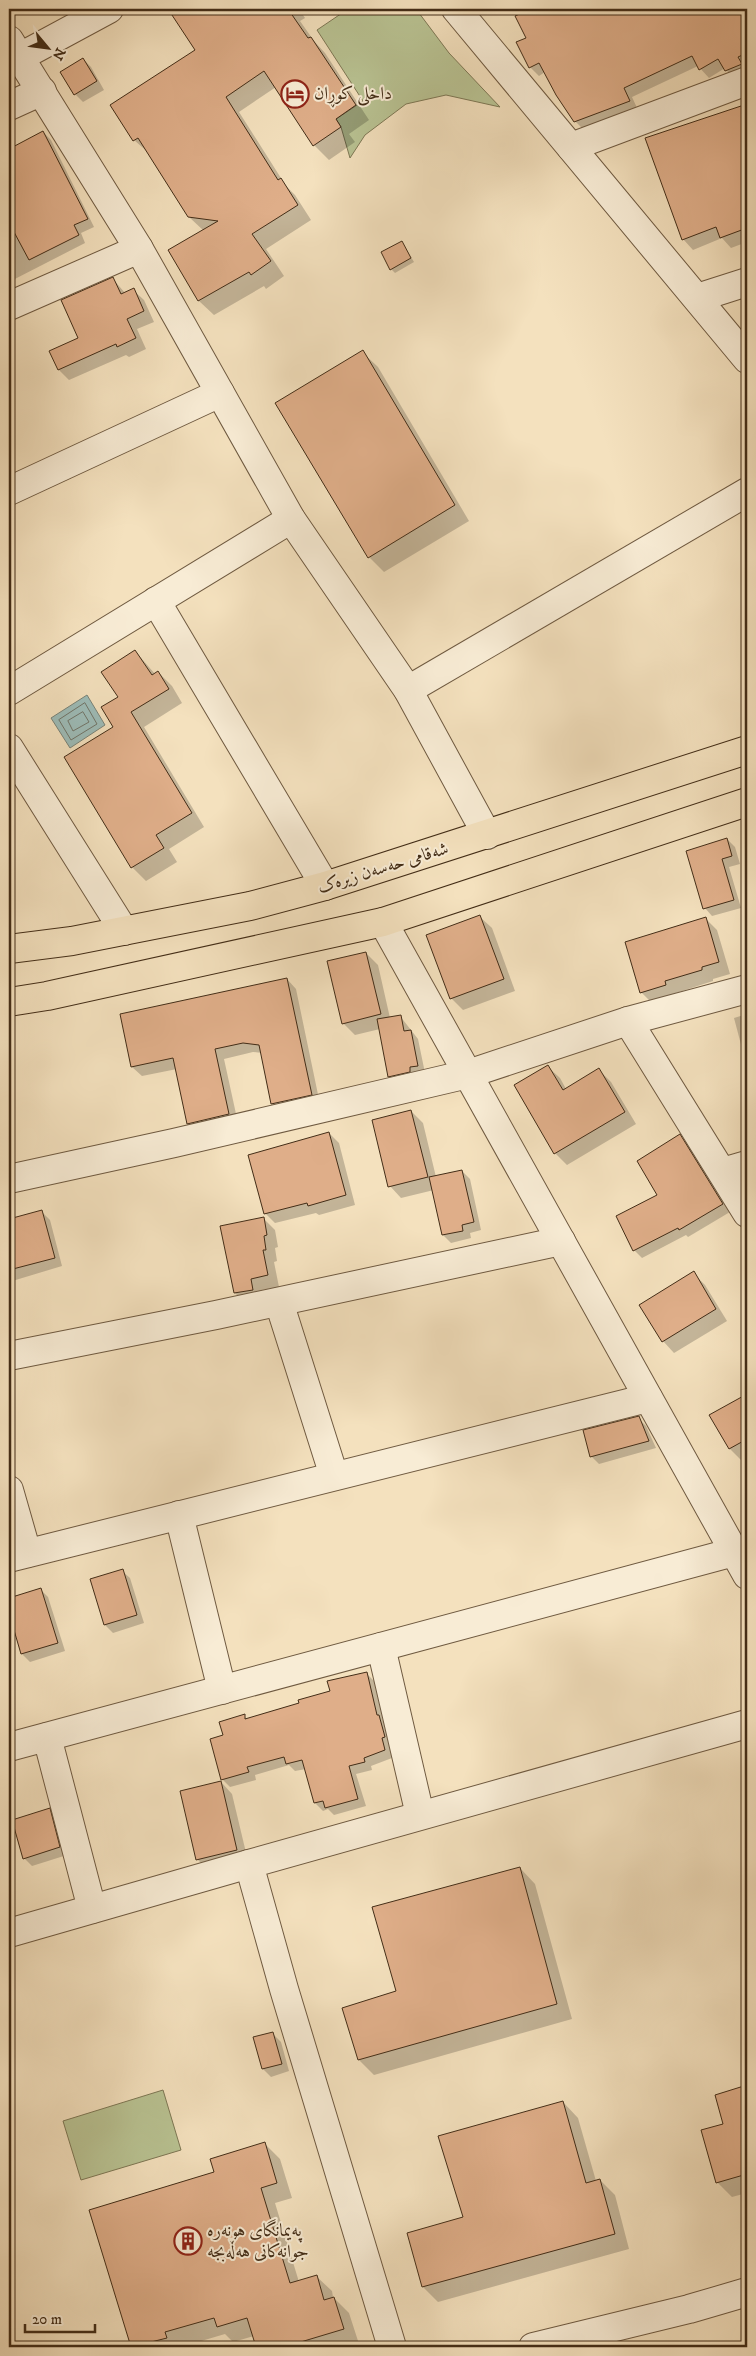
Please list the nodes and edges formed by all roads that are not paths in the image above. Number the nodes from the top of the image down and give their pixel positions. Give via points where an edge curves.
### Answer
1 (110, 9) edge
2 (456, 9) edge
3 (15, 48) edge
4 (747, 82) edge
5 (42, 91) junction
6 (9, 106) edge
7 (571, 147) junction
8 (139, 249) junction
9 (747, 282) edge
10 (696, 298) junction
11 (9, 306) edge
12 (747, 359) edge
13 (220, 393) junction
14 (9, 491) edge
15 (747, 492) edge
16 (291, 519) junction
17 (156, 601) junction
18 (408, 690) junction
19 (9, 691) edge
20 (9, 748) edge
21 (747, 750) edge
22 (747, 802) edge
23 (487, 835) junction
24 (325, 886) junction
25 (383, 922) junction
26 (124, 931) junction
27 (9, 949) edge
28 (747, 989) edge
29 (9, 1002) edge
30 (628, 1021) junction
31 (468, 1074) junction
32 (735, 1168) edge
33 (9, 1179) edge
34 (747, 1213) edge
35 (561, 1241) junction
36 (279, 1302) junction
37 (9, 1356) edge
38 (648, 1398) junction
39 (334, 1476) junction
40 (9, 1490) edge
41 (179, 1515) junction
42 (734, 1552) junction
43 (18, 1556) edge
44 (747, 1575) edge
45 (381, 1647) junction
46 (222, 1690) junction
47 (747, 1724) edge
48 (48, 1737) junction
49 (9, 1747) edge
50 (420, 1815) junction
51 (249, 1864) junction
52 (92, 1909) junction
53 (9, 1933) edge
54 (747, 2292) edge
55 (392, 2347) edge
56 (533, 2347) edge

1 - 3 street
2 - 7 street
3 - 5 street
4 - 7 street
5 - 6 street
5 - 8 street
7 - 10 street
8 - 11 street
8 - 13 street
9 - 10 street
10 - 12 street
13 - 14 street
13 - 16 street
15 - 18 street
16 - 17 street
16 - 18 street
17 - 19 street
17 - 24 street
18 - 23 street
20 - 26 street
21 - 23 main road, شەقامی حەسەن زیرەک
22 - 25 main road
23 - 24 main road, شەقامی حەسەن زیرەک
24 - 26 main road, شەقامی حەسەن زیرەک via 250,906
25 - 29 main road
25 - 31 street
26 - 27 main road, شەقامی حەسەن زیرەک
28 - 30 street
30 - 31 street
30 - 32 street
31 - 33 street
31 - 35 street
32 - 34 street
35 - 36 street
35 - 38 street
36 - 37 street
36 - 39 street
38 - 39 street
38 - 42 street
39 - 41 street
40 - 43 street
41 - 43 street
41 - 46 street
42 - 44 street
42 - 45 street
45 - 46 street
45 - 50 street
46 - 48 street
47 - 50 street
48 - 49 street
48 - 52 street
50 - 51 street
51 - 52 street
51 - 55 street
52 - 53 street
54 - 56 street

